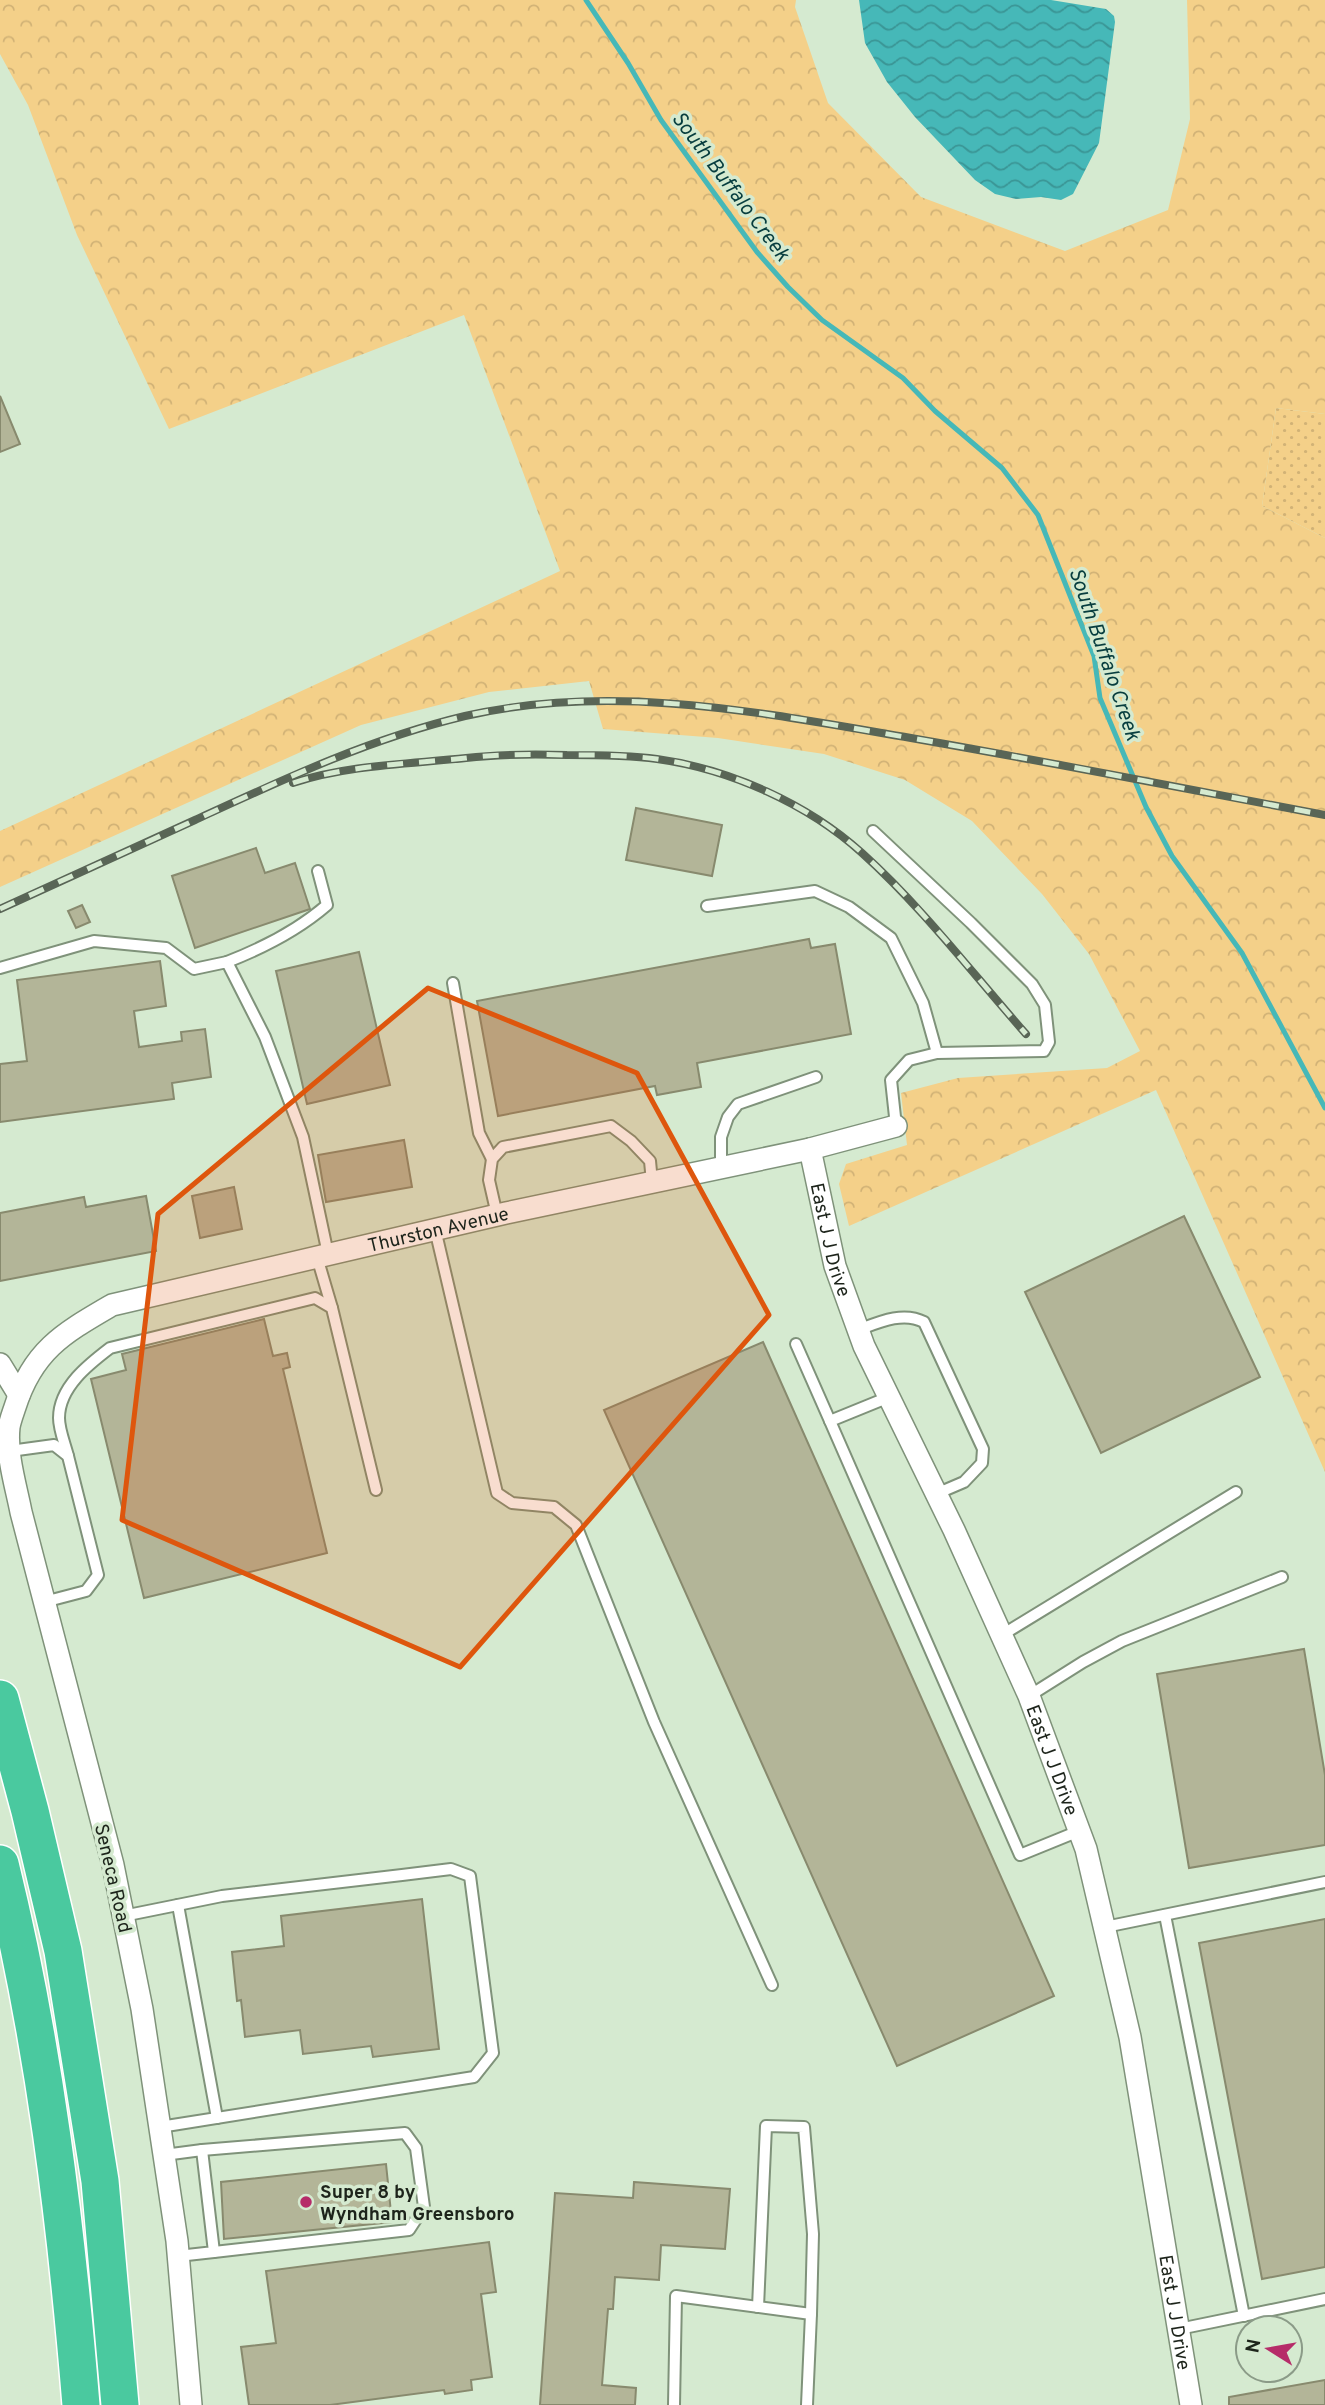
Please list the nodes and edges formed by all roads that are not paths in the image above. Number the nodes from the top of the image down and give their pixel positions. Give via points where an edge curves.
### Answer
1 (873, 831) dead end
2 (318, 871) dead end
3 (706, 905) dead end
4 (227, 962) junction
5 (0, 968) edge
6 (453, 983) dead end
7 (937, 1053) junction
8 (816, 1077) dead end
9 (896, 1126) joint
10 (810, 1149) junction
11 (492, 1159) junction
12 (721, 1167) junction
13 (652, 1182) junction
14 (497, 1215) junction
15 (435, 1230) junction
16 (323, 1256) junction
17 (332, 1308) junction
18 (858, 1329) junction
19 (796, 1343) dead end
20 (0, 1364) edge
21 (19, 1395) junction
22 (888, 1397) junction
23 (830, 1421) junction
24 (10, 1451) junction
25 (68, 1456) junction
26 (376, 1490) dead end
27 (1237, 1492) dead end
28 (936, 1494) junction
29 (1282, 1577) dead end
30 (44, 1602) junction
31 (1002, 1635) junction
32 (1029, 1696) junction
33 (0, 1699) edge
34 (1079, 1831) junction
35 (0, 1864) edge
36 (1325, 1882) edge
37 (178, 1905) junction
38 (1165, 1914) junction
39 (123, 1916) junction
40 (1105, 1927) junction
41 (772, 1985) dead end
42 (218, 2118) junction
43 (160, 2127) junction
44 (202, 2150) junction
45 (164, 2155) junction
46 (214, 2252) junction
47 (178, 2256) junction
48 (1325, 2299) edge
49 (758, 2307) junction
50 (811, 2314) junction
51 (1244, 2314) edge
52 (1249, 2314) edge
53 (1234, 2317) edge
54 (1179, 2329) junction
55 (81, 2405) edge
56 (120, 2405) edge
57 (191, 2405) edge
58 (674, 2405) edge
59 (807, 2405) edge
60 (1191, 2405) edge

1 - 7 lane via 1009,960 1045,1005 1049,1042 1044,1051
2 - 4 lane via 327,905 282,937
3 - 7 lane via 815,891 849,907 891,938 923,1003
4 - 5 lane via 194,969 166,948 94,941
4 - 16 lane via 265,1037 299,1127
6 - 11 lane via 479,1133
7 - 9 lane via 909,1060 891,1080
8 - 12 lane via 738,1104 720,1137
9 - 10 street, Thurston Avenue
10 - 12 street, Thurston Avenue
10 - 18 street, East J J Drive via 835,1266
11 - 13 lane via 503,1147 611,1126 649,1161
11 - 14 lane via 489,1180
12 - 13 street, Thurston Avenue
13 - 14 street, Thurston Avenue
14 - 15 street, Thurston Avenue
15 - 16 street, Thurston Avenue
15 - 41 lane via 497,1493 512,1503 554,1507 576,1525 654,1722
16 - 17 lane
16 - 21 street, Thurston Avenue via 112,1305 64,1333 32,1367
17 - 25 lane via 315,1298 110,1348 83,1368 64,1397 59,1418
17 - 26 lane
18 - 22 street, East J J Drive
18 - 28 lane via 891,1319 914,1317 924,1322 983,1449 982,1463 964,1482
19 - 23 lane
20 - 21 street
21 - 24 street, Seneca Road via 9,1427
22 - 23 lane
22 - 28 street, East J J Drive
23 - 34 lane via 1020,1855
24 - 25 lane via 54,1445
24 - 30 street, Seneca Road
25 - 30 lane via 98,1575 86,1591
27 - 31 lane
28 - 31 street, East J J Drive
29 - 32 lane via 1122,1641
30 - 39 street, Seneca Road
31 - 32 street, East J J Drive
32 - 34 street, East J J Drive
33 - 56 highway via 63,1951 100,2181
34 - 40 street, East J J Drive
35 - 55 highway via 54,2140
36 - 38 lane
37 - 39 lane
37 - 42 lane
37 - 42 lane via 451,1869 470,1876 493,2053 474,2077
38 - 40 lane
38 - 51 lane
39 - 43 street, Seneca Road
40 - 54 street, East J J Drive via 1130,2037
42 - 43 lane
43 - 45 street, Seneca Road
44 - 45 lane
44 - 46 lane
44 - 46 lane via 405,2133 416,2148 424,2207 410,2230
45 - 47 street, Seneca Road
46 - 47 lane
47 - 57 street, Seneca Road
48 - 52 lane
49 - 50 lane
49 - 50 lane via 766,2126 804,2127 813,2234
49 - 58 lane via 676,2296
50 - 59 lane
53 - 54 lane
54 - 60 street, East J J Drive

